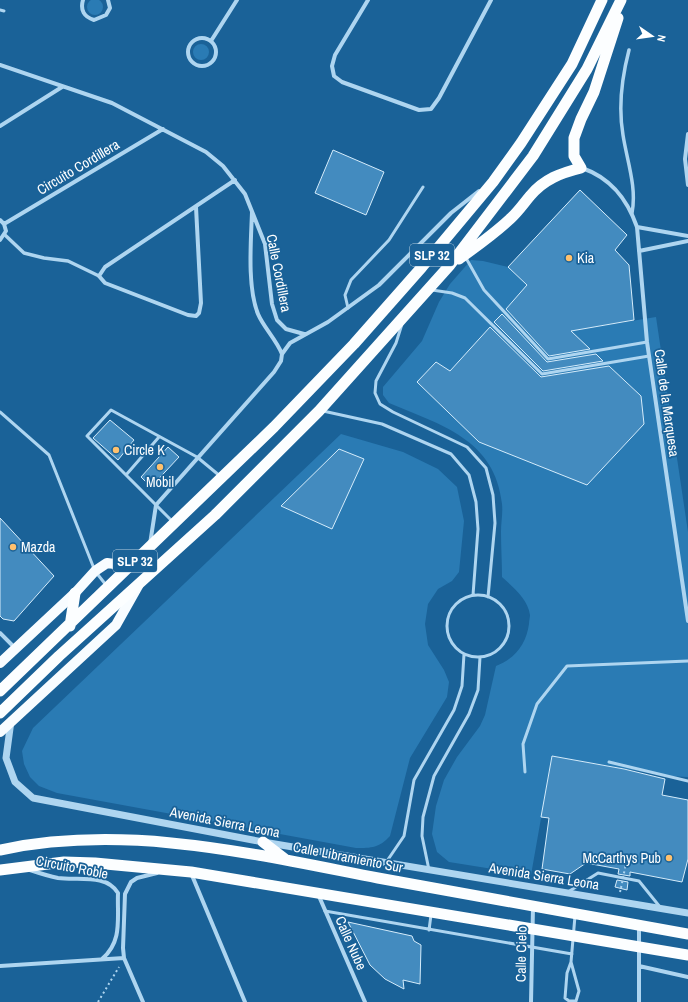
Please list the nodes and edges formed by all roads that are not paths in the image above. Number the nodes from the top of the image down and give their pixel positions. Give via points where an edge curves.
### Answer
1 (83, 0) edge
2 (108, 0) edge
3 (237, 0) edge
4 (368, 0) edge
5 (491, 0) edge
6 (602, 0) edge
7 (622, 0) edge
8 (211, 41) junction
9 (629, 50) dead end
10 (0, 65) edge
11 (62, 87) junction
12 (0, 126) edge
13 (163, 129) junction
14 (688, 134) edge
15 (581, 168) junction
16 (235, 180) junction
17 (493, 182) junction
18 (688, 185) edge
19 (423, 187) dead end
20 (196, 207) junction
21 (252, 208) junction
22 (632, 213) junction
23 (0, 220) edge
24 (4, 224) junction
25 (637, 227) junction
26 (5, 235) junction
27 (688, 236) edge
28 (0, 240) edge
29 (688, 241) edge
30 (639, 251) junction
31 (465, 255) junction
32 (450, 265) junction
33 (99, 276) junction
34 (428, 290) junction
35 (348, 308) junction
36 (404, 318) junction
37 (304, 334) junction
38 (647, 342) junction
39 (282, 354) junction
40 (649, 356) junction
41 (319, 410) junction
42 (0, 412) edge
43 (159, 437) junction
44 (197, 457) junction
45 (126, 475) junction
46 (221, 478) junction
47 (156, 506) junction
48 (174, 523) junction
49 (149, 548) junction
50 (130, 566) junction
51 (95, 571) junction
52 (139, 584) junction
53 (108, 588) junction
54 (75, 593) junction
55 (473, 595) junction
56 (488, 597) junction
57 (688, 621) edge
58 (70, 626) junction
59 (0, 633) edge
60 (15, 648) junction
61 (464, 654) junction
62 (480, 657) junction
63 (688, 660) edge
64 (0, 663) edge
65 (0, 691) edge
66 (0, 713) edge
67 (11, 721) junction
68 (0, 732) edge
69 (609, 762) dead end
70 (525, 772) dead end
71 (688, 781) edge
72 (263, 842) junction
73 (0, 850) edge
74 (287, 860) junction
75 (386, 862) junction
76 (18, 867) junction
77 (0, 870) edge
78 (168, 870) junction
79 (429, 870) junction
80 (191, 872) junction
81 (317, 892) junction
82 (118, 893) junction
83 (567, 893) junction
84 (125, 894) junction
85 (533, 907) junction
86 (661, 909) junction
87 (325, 911) junction
88 (431, 911) junction
89 (688, 913) edge
90 (575, 914) junction
91 (639, 926) junction
92 (532, 928) junction
93 (430, 930) junction
94 (688, 934) edge
95 (573, 936) junction
96 (638, 947) junction
97 (532, 948) junction
98 (572, 954) junction
99 (688, 955) edge
100 (124, 958) junction
101 (102, 959) junction
102 (571, 962) junction
103 (0, 966) edge
104 (639, 966) junction
105 (688, 977) edge
106 (143, 1002) edge
107 (244, 1002) edge
108 (365, 1002) edge
109 (531, 1002) edge
110 (639, 1002) edge

1 - 2 street via 84,13 94,20 106,16 110,8
3 - 8 street
4 - 5 street via 335,55 332,66 334,76 342,82 419,110 431,108 438,98
6 - 17 highway, SLP 32 via 572,64
7 - 15 highway via 604,66 574,138 574,156
7 - 32 highway, SLP 32 via 587,69 533,156
8 - 8 street via 207,38 198,38 191,43 189,56 194,64 208,65 215,58 216,48
9 - 22 street, Calle de la Marquesa via 621,82 622,126 633,188
10 - 11 street
11 - 12 street
11 - 13 street via 112,103
13 - 16 street via 206,152
13 - 24 street, Circuito Cordillera
14 - 18 street via 685,159
15 - 22 street, Calle de la Marquesa via 603,177 614,186
15 - 31 highway via 548,180 512,218
16 - 20 street
16 - 21 street
17 - 35 street via 452,213 379,285
17 - 46 highway, SLP 32 via 354,344
19 - 35 lane via 389,240 350,280 345,295
20 - 33 street via 104,267
20 - 33 street via 201,303 196,316 188,316 105,283
21 - 37 street, Calle Cordillera via 265,244 276,320 286,329
21 - 39 street, Calle Cordillera via 250,257 254,301 263,323
22 - 25 street, Calle de la Marquesa
23 - 24 street
24 - 26 street
25 - 27 street
25 - 30 street, Calle de la Marquesa
26 - 28 street
26 - 33 street via 24,253 68,260
29 - 30 street
30 - 38 street, Calle de la Marquesa
31 - 32 highway
31 - 38 lane via 484,290 548,359
32 - 34 highway, SLP 32
34 - 36 highway, SLP 32
34 - 40 lane via 452,293 465,298 542,374
35 - 37 street
36 - 41 highway, SLP 32
36 - 56 lane via 396,343 376,382 375,393 380,404 393,412 467,447 486,468 493,495 495,522
37 - 39 street via 290,343
38 - 40 street, Calle de la Marquesa
39 - 44 street via 278,366
40 - 57 street, Calle de la Marquesa
41 - 52 highway, SLP 32 via 215,515
41 - 55 lane via 382,424 451,454 469,475 476,502 478,529
42 - 51 lane via 49,455
43 - 44 lane
43 - 45 lane
43 - 45 lane via 111,410 87,436
44 - 46 lane
44 - 47 street
45 - 47 lane
46 - 48 highway, SLP 32
47 - 48 lane
47 - 49 street
48 - 49 highway, SLP 32
49 - 50 highway, SLP 32
50 - 51 main road via 108,563
50 - 53 highway, SLP 32
51 - 53 lane
51 - 54 main road
52 - 66 highway, SLP 32
52 - 67 main road via 116,625
53 - 58 highway, SLP 32
54 - 58 highway
54 - 60 main road
55 - 56 lane
55 - 61 lane via 454,607 448,621 452,643
56 - 62 lane via 506,611 508,634 502,646 491,654
58 - 65 highway, SLP 32
59 - 60 street
60 - 64 main road
61 - 62 lane
61 - 75 lane via 462,686 454,710 414,780 404,836
62 - 79 lane via 478,690 469,714 434,776 423,817 422,836
63 - 70 lane via 567,666 537,704 523,744
67 - 68 main road
67 - 72 street, Avenida Sierra Leona via 6,758 15,782 33,798
69 - 71 lane
72 - 74 highway
72 - 75 street, Avenida Sierra Leona
73 - 74 highway, Calle Libramiento Sur via 90,840 142,840
74 - 85 highway, Calle Libramiento Sur
75 - 79 street, Avenida Sierra Leona
76 - 77 highway
76 - 78 highway via 64,862
76 - 82 street, Circuito Roble via 58,878 104,881 112,885
78 - 80 highway
78 - 84 street, Circuito Roble via 137,878 131,882
79 - 83 street, Avenida Sierra Leona
80 - 81 highway
80 - 107 street
81 - 87 street, Calle Nube
81 - 88 highway
82 - 84 street
82 - 101 street, Circuito Roble via 117,936 114,947
83 - 86 street, Avenida Sierra Leona
83 - 86 lane via 598,873 639,881
84 - 100 street
85 - 90 highway, Calle Libramiento Sur
85 - 92 street, Calle Cielo
86 - 89 street, Avenida Sierra Leona
87 - 93 lane
87 - 108 street, Calle Nube
88 - 92 highway
88 - 93 lane
90 - 91 highway, Calle Libramiento Sur
90 - 95 lane
91 - 94 highway, Calle Libramiento Sur
91 - 96 street
92 - 95 highway
92 - 97 street, Calle Cielo
93 - 97 lane
95 - 96 highway
95 - 98 lane
96 - 99 highway
96 - 104 street
97 - 98 lane
97 - 109 street, Calle Cielo
98 - 102 lane
100 - 101 street
100 - 106 street
101 - 103 street
102 - 102 lane via 567,973 565,998 576,1001 579,991
104 - 105 street
104 - 110 street

